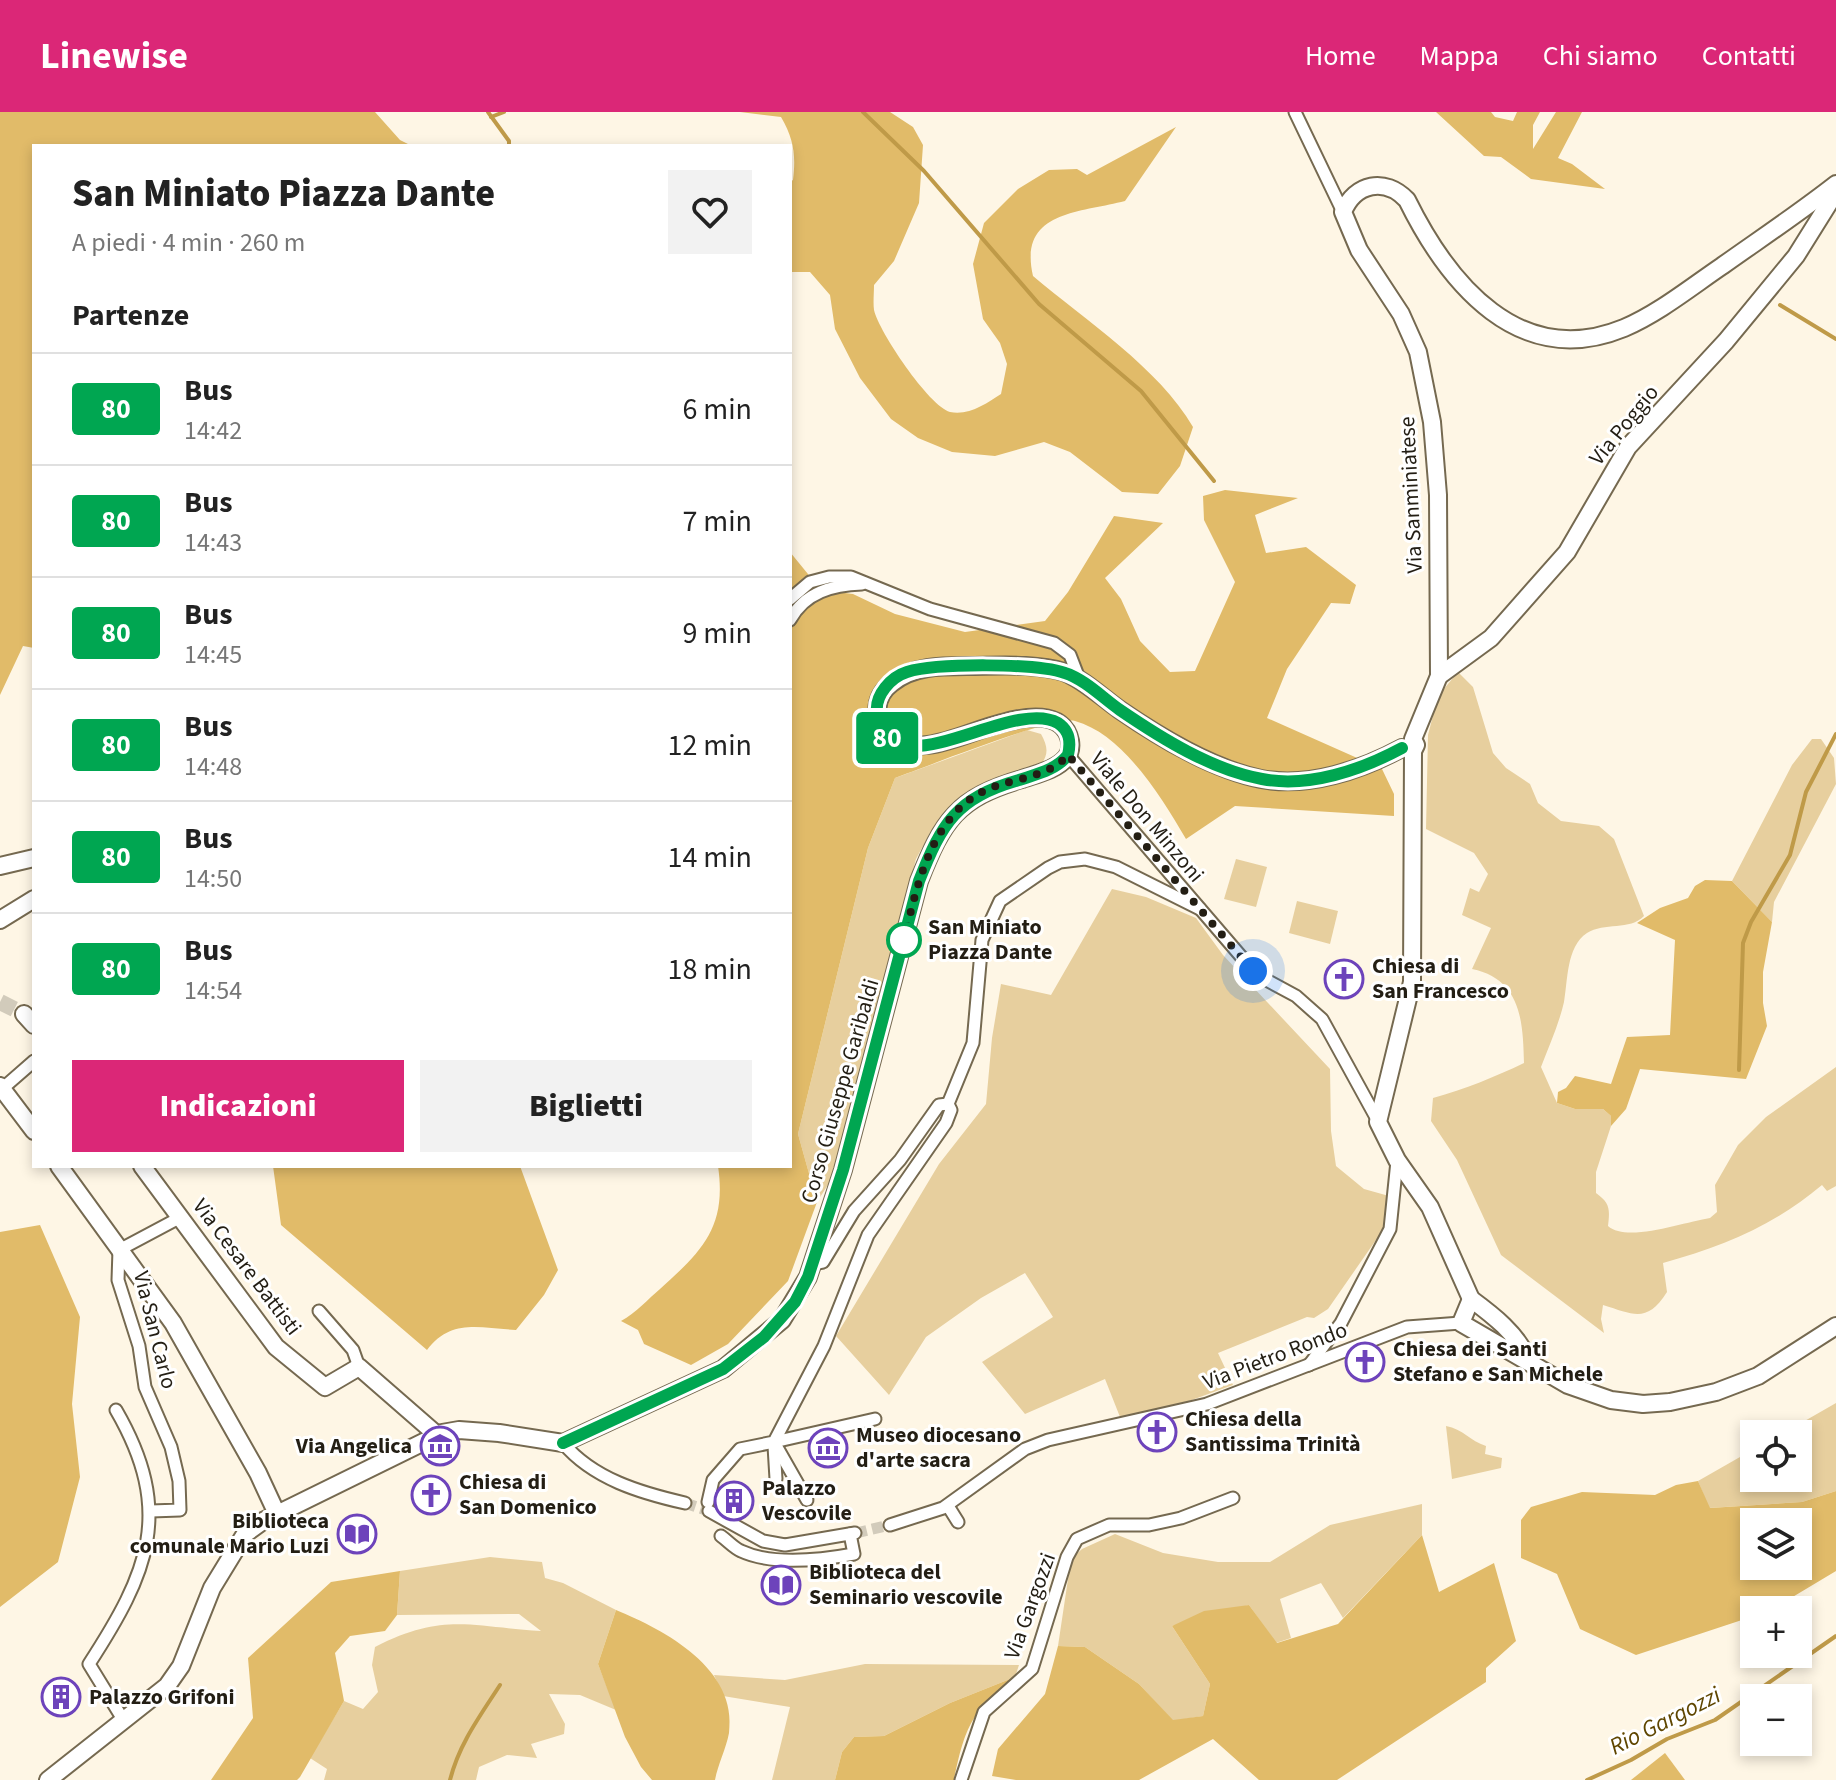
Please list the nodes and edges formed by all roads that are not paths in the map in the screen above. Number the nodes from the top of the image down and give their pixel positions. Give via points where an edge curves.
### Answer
1 (1295, 112) edge
2 (1836, 184) edge
3 (1836, 192) edge
4 (1343, 212) junction
5 (867, 583) junction
6 (792, 597) edge
7 (792, 618) edge
8 (1439, 676) junction
9 (1080, 682) junction
10 (1409, 746) junction
11 (1068, 755) junction
12 (32, 858) edge
13 (0, 866) edge
14 (32, 900) edge
15 (1200, 909) junction
16 (0, 920) edge
17 (32, 1063) edge
18 (2, 1087) edge
19 (948, 1104) junction
20 (1378, 1122) junction
21 (32, 1128) edge
22 (1397, 1160) junction
23 (60, 1168) edge
24 (144, 1168) edge
25 (181, 1217) junction
26 (119, 1250) junction
27 (812, 1264) junction
28 (1471, 1299) junction
29 (319, 1311) dead end
30 (1461, 1323) junction
31 (1836, 1326) edge
32 (1528, 1359) junction
33 (1309, 1365) junction
34 (359, 1367) junction
35 (116, 1410) dead end
36 (875, 1419) dead end
37 (437, 1435) junction
38 (774, 1442) junction
39 (563, 1443) junction
40 (776, 1479) dead end
41 (1233, 1498) dead end
42 (807, 1500) dead end
43 (685, 1503) tunnel mouth
44 (948, 1506) junction
45 (151, 1511) junction
46 (277, 1514) junction
47 (958, 1522) dead end
48 (890, 1525) tunnel mouth
49 (721, 1536) dead end
50 (124, 1721) junction
51 (48, 1780) edge
52 (961, 1780) edge

1 - 4 street
2 - 4 main road via 1677,297 1627,327 1583,338 1541,334 1488,310 1446,268 1398,191 1370,186 1356,192
3 - 8 main road, Via Poggio via 1796,256 1628,447 1567,552 1491,638
4 - 8 main road, Via Sanminiatese via 1418,352 1432,422 1438,495
5 - 6 street via 829,577 810,582
5 - 7 street via 824,588
5 - 9 street via 930,609 1054,643 1070,655
8 - 10 main road, Via Sanminiatese
9 - 10 main road via 1144,727 1229,770 1263,779 1352,770
9 - 11 main road via 1044,670 939,666 904,672 882,690 876,707 884,737 901,746 934,744 1036,717 1066,730
10 - 20 main road via 1412,982
11 - 15 street, Viale Don Minzoni
11 - 27 main road, Corso Giuseppe Garibaldi via 1042,773 969,799 933,844
12 - 13 main road
14 - 16 main road
15 - 19 street, Viale Don Minzoni via 1116,867 1085,859 1060,862 1000,901 982,940 973,1043
15 - 20 street via 1257,975 1296,996 1322,1019
17 - 18 street
18 - 21 main road
19 - 27 street via 939,1105 854,1211 823,1262
19 - 38 street, Viale Don Minzoni via 946,1123 868,1235 824,1346
20 - 22 main road
22 - 28 main road via 1430,1207
22 - 33 street via 1390,1229 1341,1323
23 - 26 main road
24 - 25 main road, Via Cesare Battisti
25 - 26 street
25 - 34 main road, Via Cesare Battisti via 276,1347 325,1387
26 - 45 street, Via San Carlo via 118,1280 139,1346 145,1387 171,1447 179,1481 180,1510
26 - 46 main road via 173,1323 261,1472
27 - 39 main road, Corso Giuseppe Garibaldi via 782,1320 723,1369
28 - 30 main road
28 - 32 main road via 1498,1318
29 - 34 street via 353,1350
30 - 32 main road
30 - 33 street, Via Pietro Rondo via 1407,1327
31 - 32 main road via 1758,1376 1670,1402 1611,1400 1568,1385
33 - 44 street, Via Pietro Rondo via 1207,1404 1025,1449
34 - 37 main road
35 - 45 street via 142,1462
36 - 38 street
37 - 39 main road via 459,1430
37 - 46 main road
38 - 40 street
38 - 42 street
38 - 49 street via 740,1449 713,1480 708,1506 763,1541 785,1545 853,1533 854,1554 763,1558 739,1551
39 - 43 street via 601,1474 641,1493
41 - 52 street, Via Gargozzi via 1181,1518 1109,1525 1077,1539 1032,1669 984,1712
44 - 47 street
44 - 48 street, Via Pietro Rondo
45 - 50 street via 139,1572 123,1611 89,1664
46 - 50 main road via 254,1526 235,1546 181,1666 167,1686
50 - 51 main road

